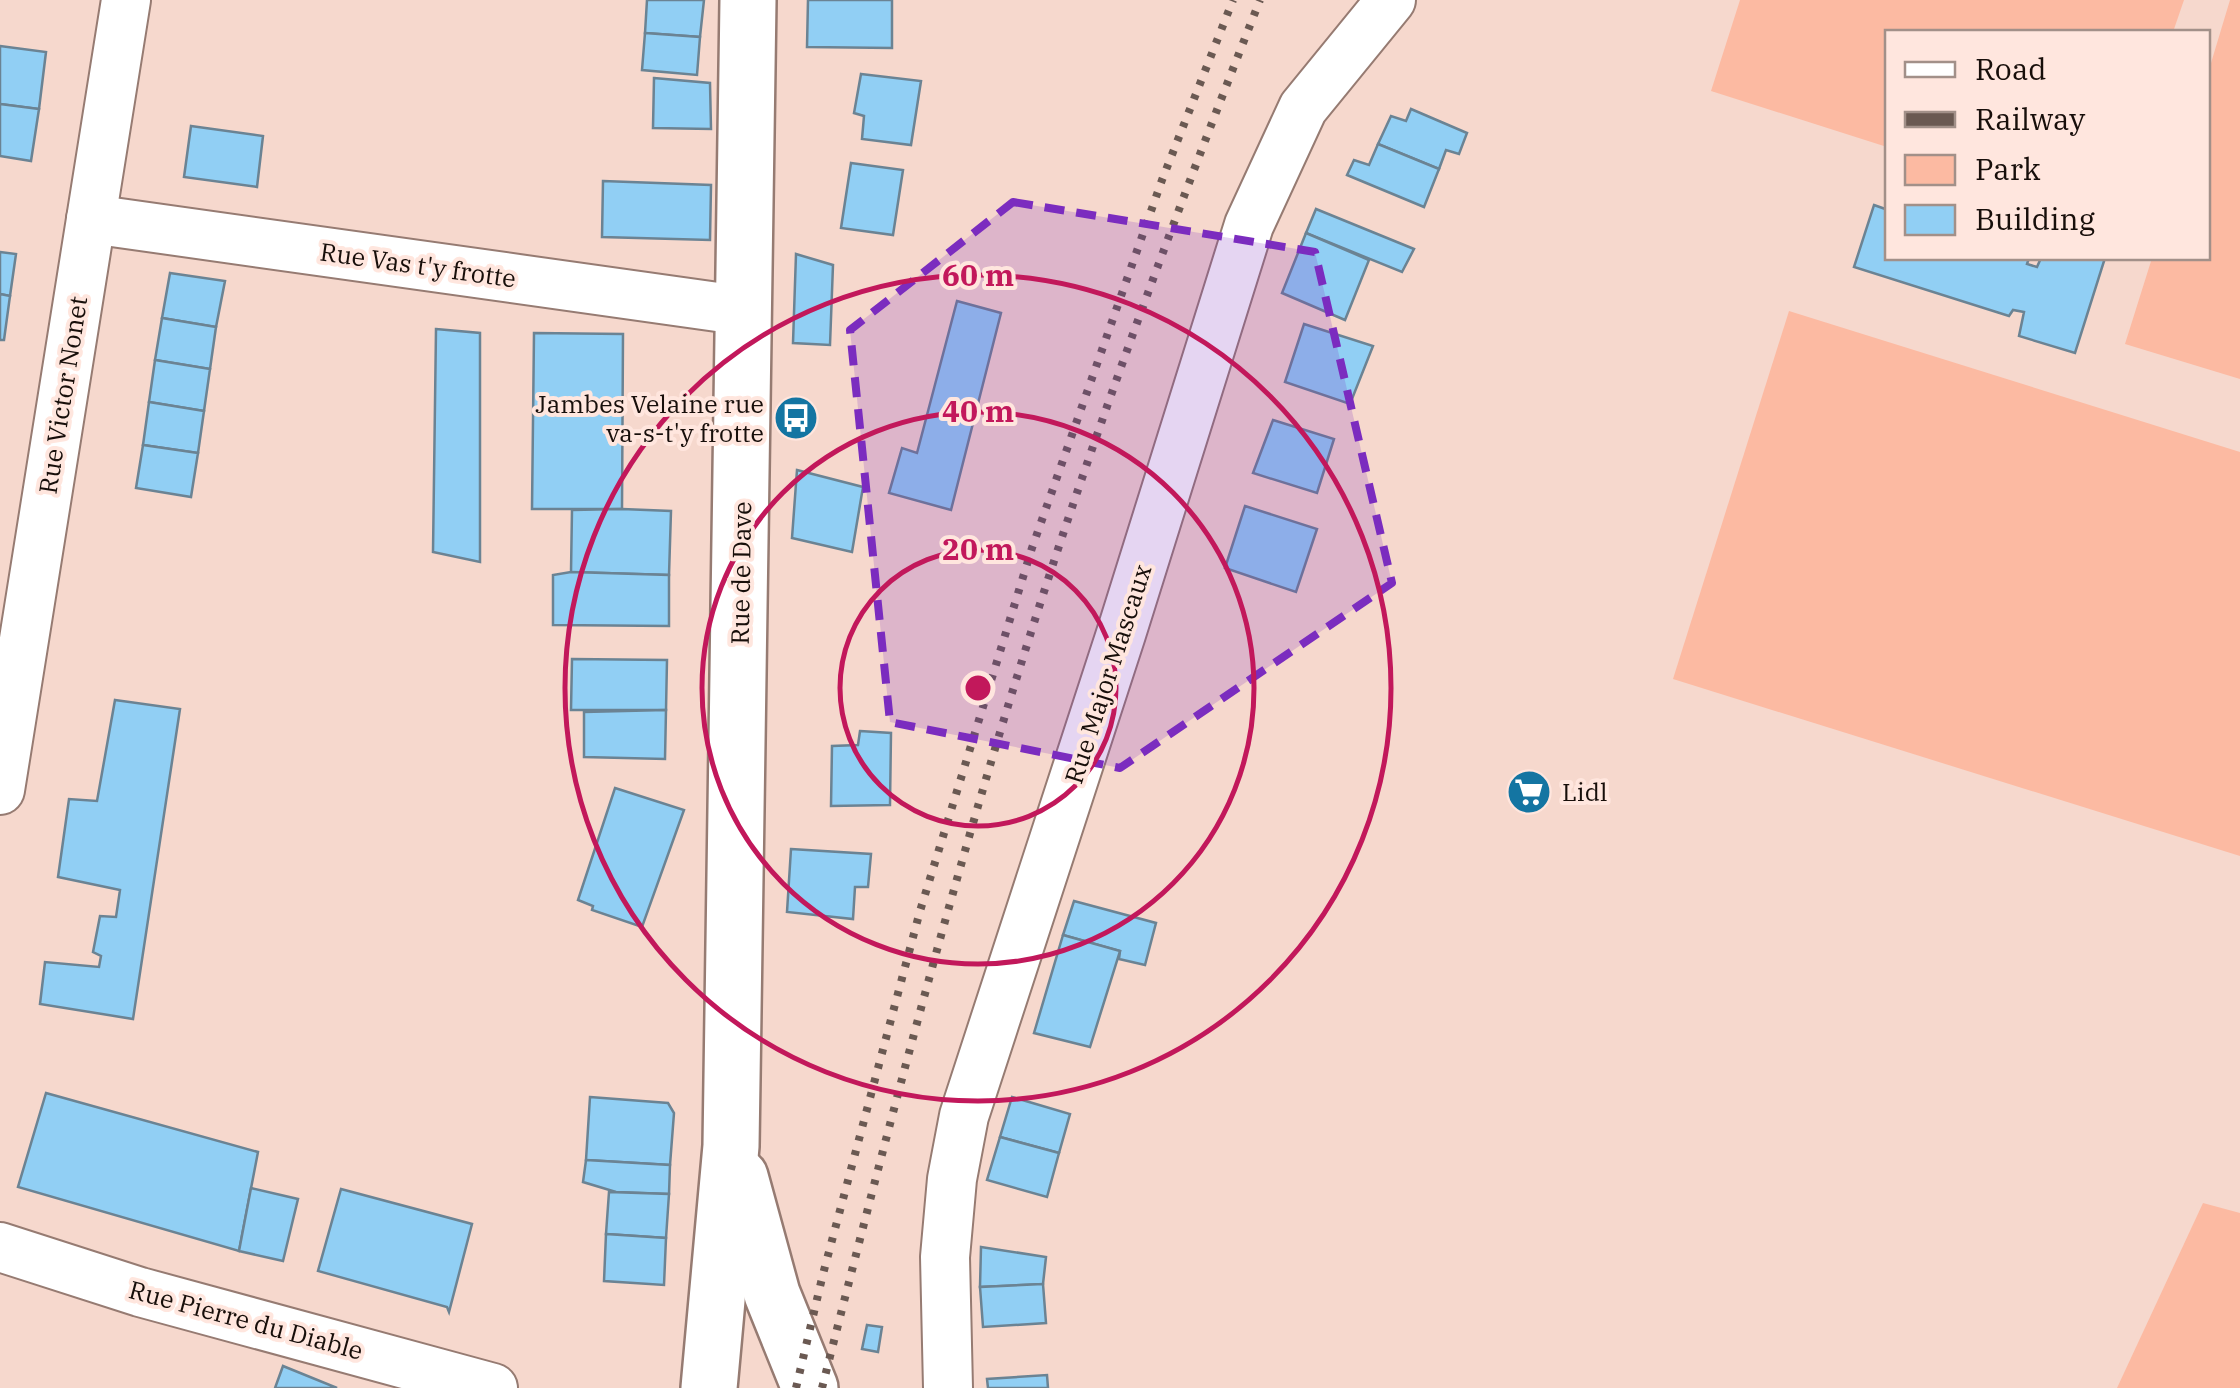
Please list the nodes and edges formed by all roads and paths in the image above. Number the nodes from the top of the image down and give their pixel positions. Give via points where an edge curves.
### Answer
1 (126, 0) edge
2 (748, 0) edge
3 (1392, 0) edge
4 (91, 219) junction
5 (746, 311) junction
6 (0, 790) edge
7 (731, 1146) junction
8 (0, 1247) edge
9 (493, 1388) edge
10 (709, 1388) edge
11 (810, 1388) edge
12 (948, 1388) edge

1 - 4 street, Rue Victor Nonet
2 - 5 main road, Rue de Dave
3 - 12 street, Rue Major Mascaux via 1303,108 1249,225 964,1116 945,1257
4 - 5 street, Rue Vas t'y frotte
4 - 6 street, Rue Victor Nonet
5 - 7 main road, Rue de Dave
7 - 10 main road, Rue de Dave
7 - 11 main road, Rue de Dave via 772,1294
8 - 9 street, Rue Pierre du Diable

